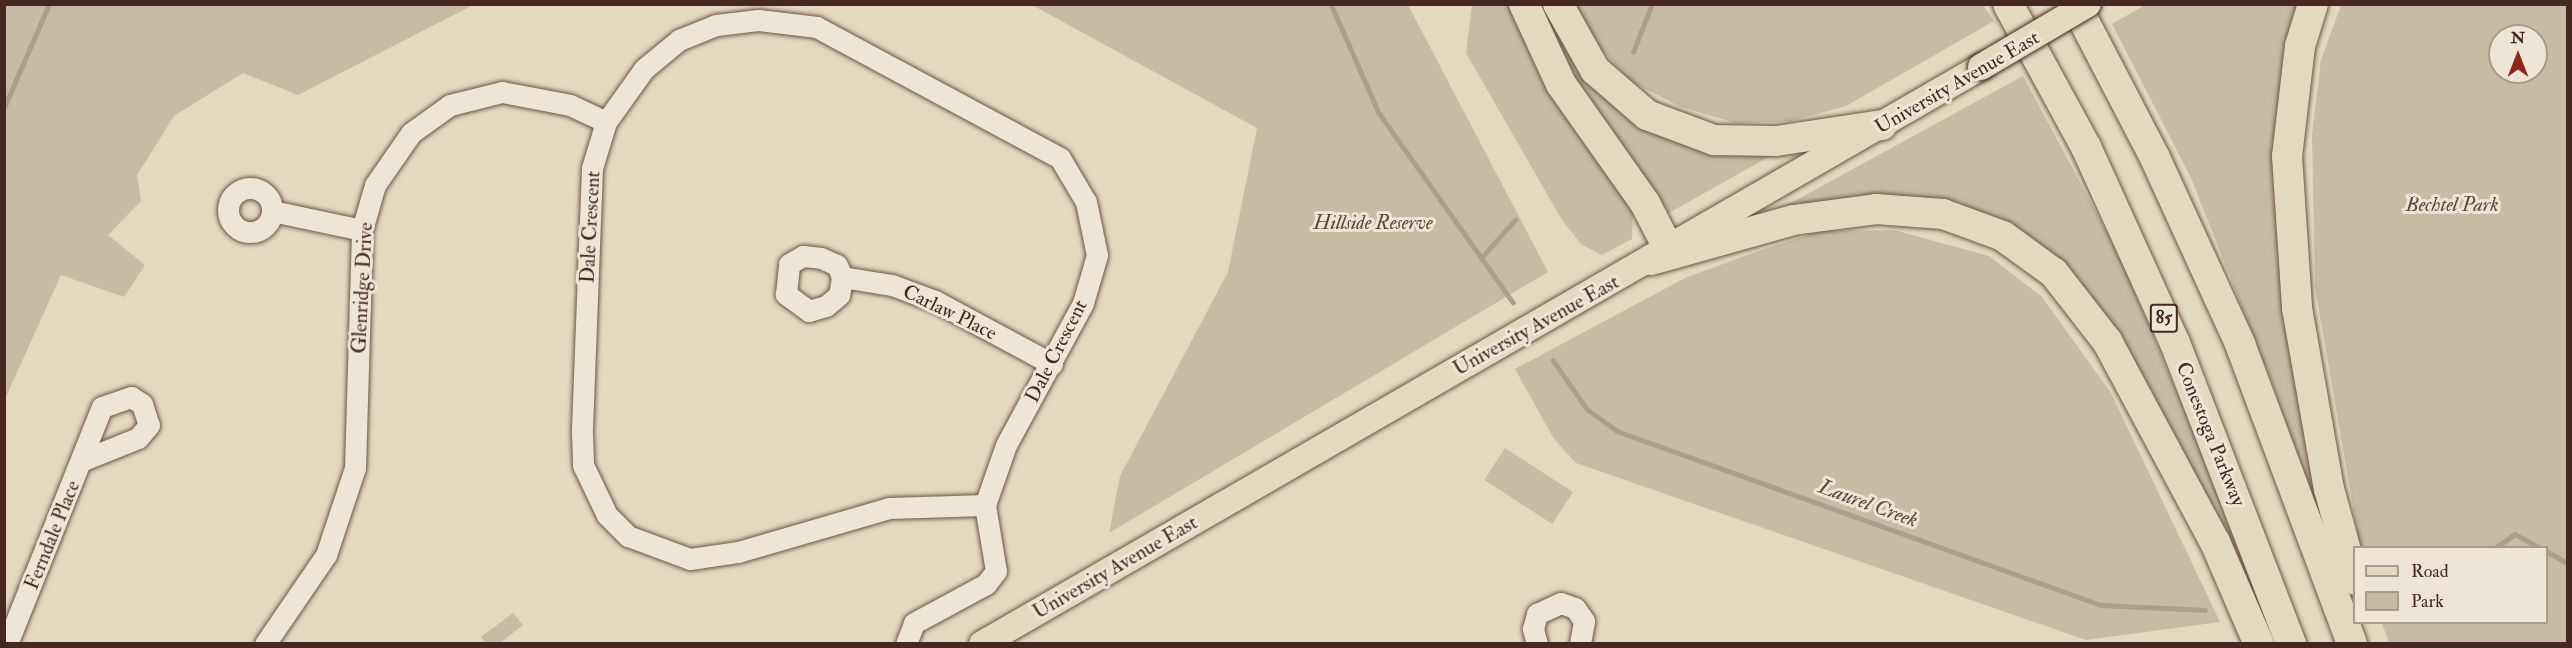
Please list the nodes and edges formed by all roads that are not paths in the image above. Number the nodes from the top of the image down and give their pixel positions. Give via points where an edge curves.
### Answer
1 (1524, 4) edge
2 (1558, 4) edge
3 (2008, 4) edge
4 (2075, 4) edge
5 (2088, 4) edge
6 (2313, 4) edge
7 (606, 122) junction
8 (1882, 125) junction
9 (272, 211) dead end
10 (362, 230) junction
11 (1660, 255) junction
12 (842, 277) dead end
13 (1052, 364) junction
14 (83, 459) dead end
15 (985, 505) junction
16 (2353, 573) edge
17 (2367, 624) edge
18 (7, 644) edge
19 (265, 644) edge
20 (906, 644) edge
21 (982, 644) edge
22 (1538, 644) edge
23 (1580, 644) edge
24 (2259, 644) edge
25 (2291, 644) edge
26 (2352, 644) edge
27 (2372, 644) edge

1 - 11 highway via 1561,84 1645,203
2 - 8 highway via 1594,70 1647,115 1714,140 1776,141
3 - 25 highway, Conestoga Parkway / 85 via 2086,147 2175,343
4 - 26 highway via 2155,158 2240,344
5 - 8 main road, University Avenue East, bridge
6 - 16 highway via 2300,46 2287,156 2297,308 2329,489
7 - 10 street, Glenridge Drive via 570,105 502,92 450,105 411,133 375,185
7 - 13 street, Dale Crescent via 644,69 679,40 716,25 758,20 817,27 960,102 1060,158 1086,202 1097,255 1083,303
7 - 15 street, Dale Crescent via 592,168 582,433 583,465 607,515 628,536 690,559 738,552 889,508
8 - 11 main road, University Avenue East
9 - 10 street
10 - 19 street, Glenridge Drive via 355,468 326,555
11 - 21 main road, University Avenue East
11 - 24 highway via 1793,220 1876,209 1943,214 2003,236 2054,273 2107,341 2215,542
12 - 13 street, Carlaw Place via 892,285 935,301
13 - 15 street, Dale Crescent via 1006,445
14 - 18 street, Ferndale Place
15 - 20 street, Dale Crescent via 996,571 986,584 914,623
17 - 27 highway
22 - 23 street via 1533,629 1537,615 1561,603 1575,608 1584,621

